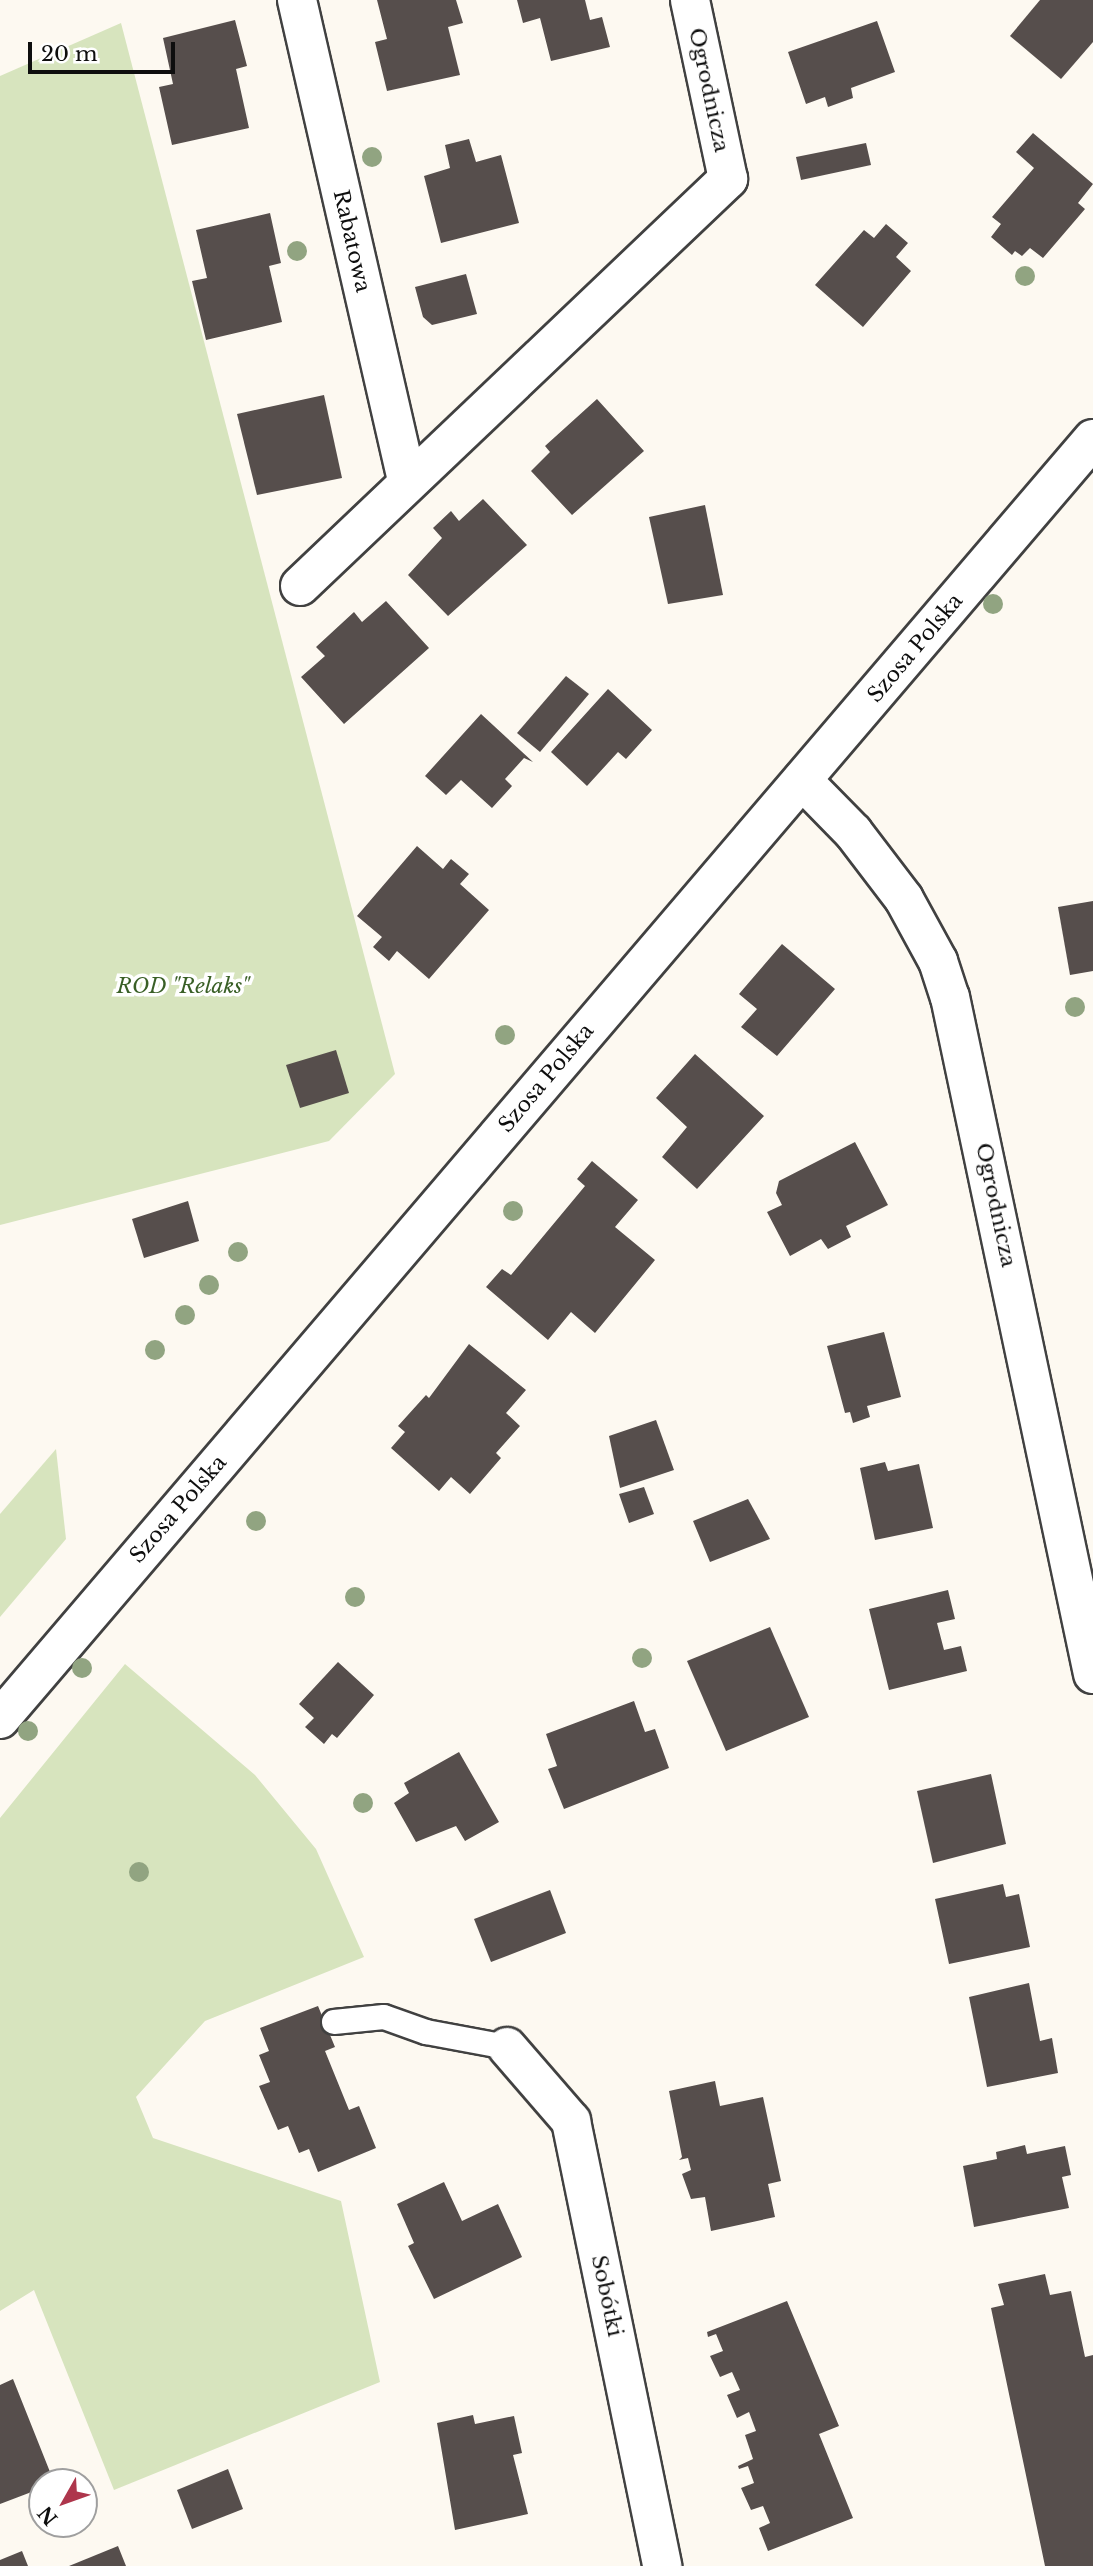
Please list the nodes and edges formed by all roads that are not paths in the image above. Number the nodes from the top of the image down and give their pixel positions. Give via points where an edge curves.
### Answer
1 (297, 0) edge
2 (690, 0) edge
3 (1093, 439) edge
4 (407, 482) junction
5 (300, 586) dead end
6 (802, 780) junction
7 (1093, 1674) edge
8 (0, 1719) edge
9 (334, 2022) dead end
10 (507, 2047) joint
11 (662, 2566) edge

1 - 4 street, Rabatowa
2 - 4 street, Ogrodnicza via 728,179
3 - 6 street, Szosa Polska
4 - 5 street
6 - 7 street, Ogrodnicza via 853,832 904,899 946,985
6 - 8 street, Szosa Polska
9 - 10 lane via 384,2017 426,2032
10 - 11 street, Sobótki via 571,2121

